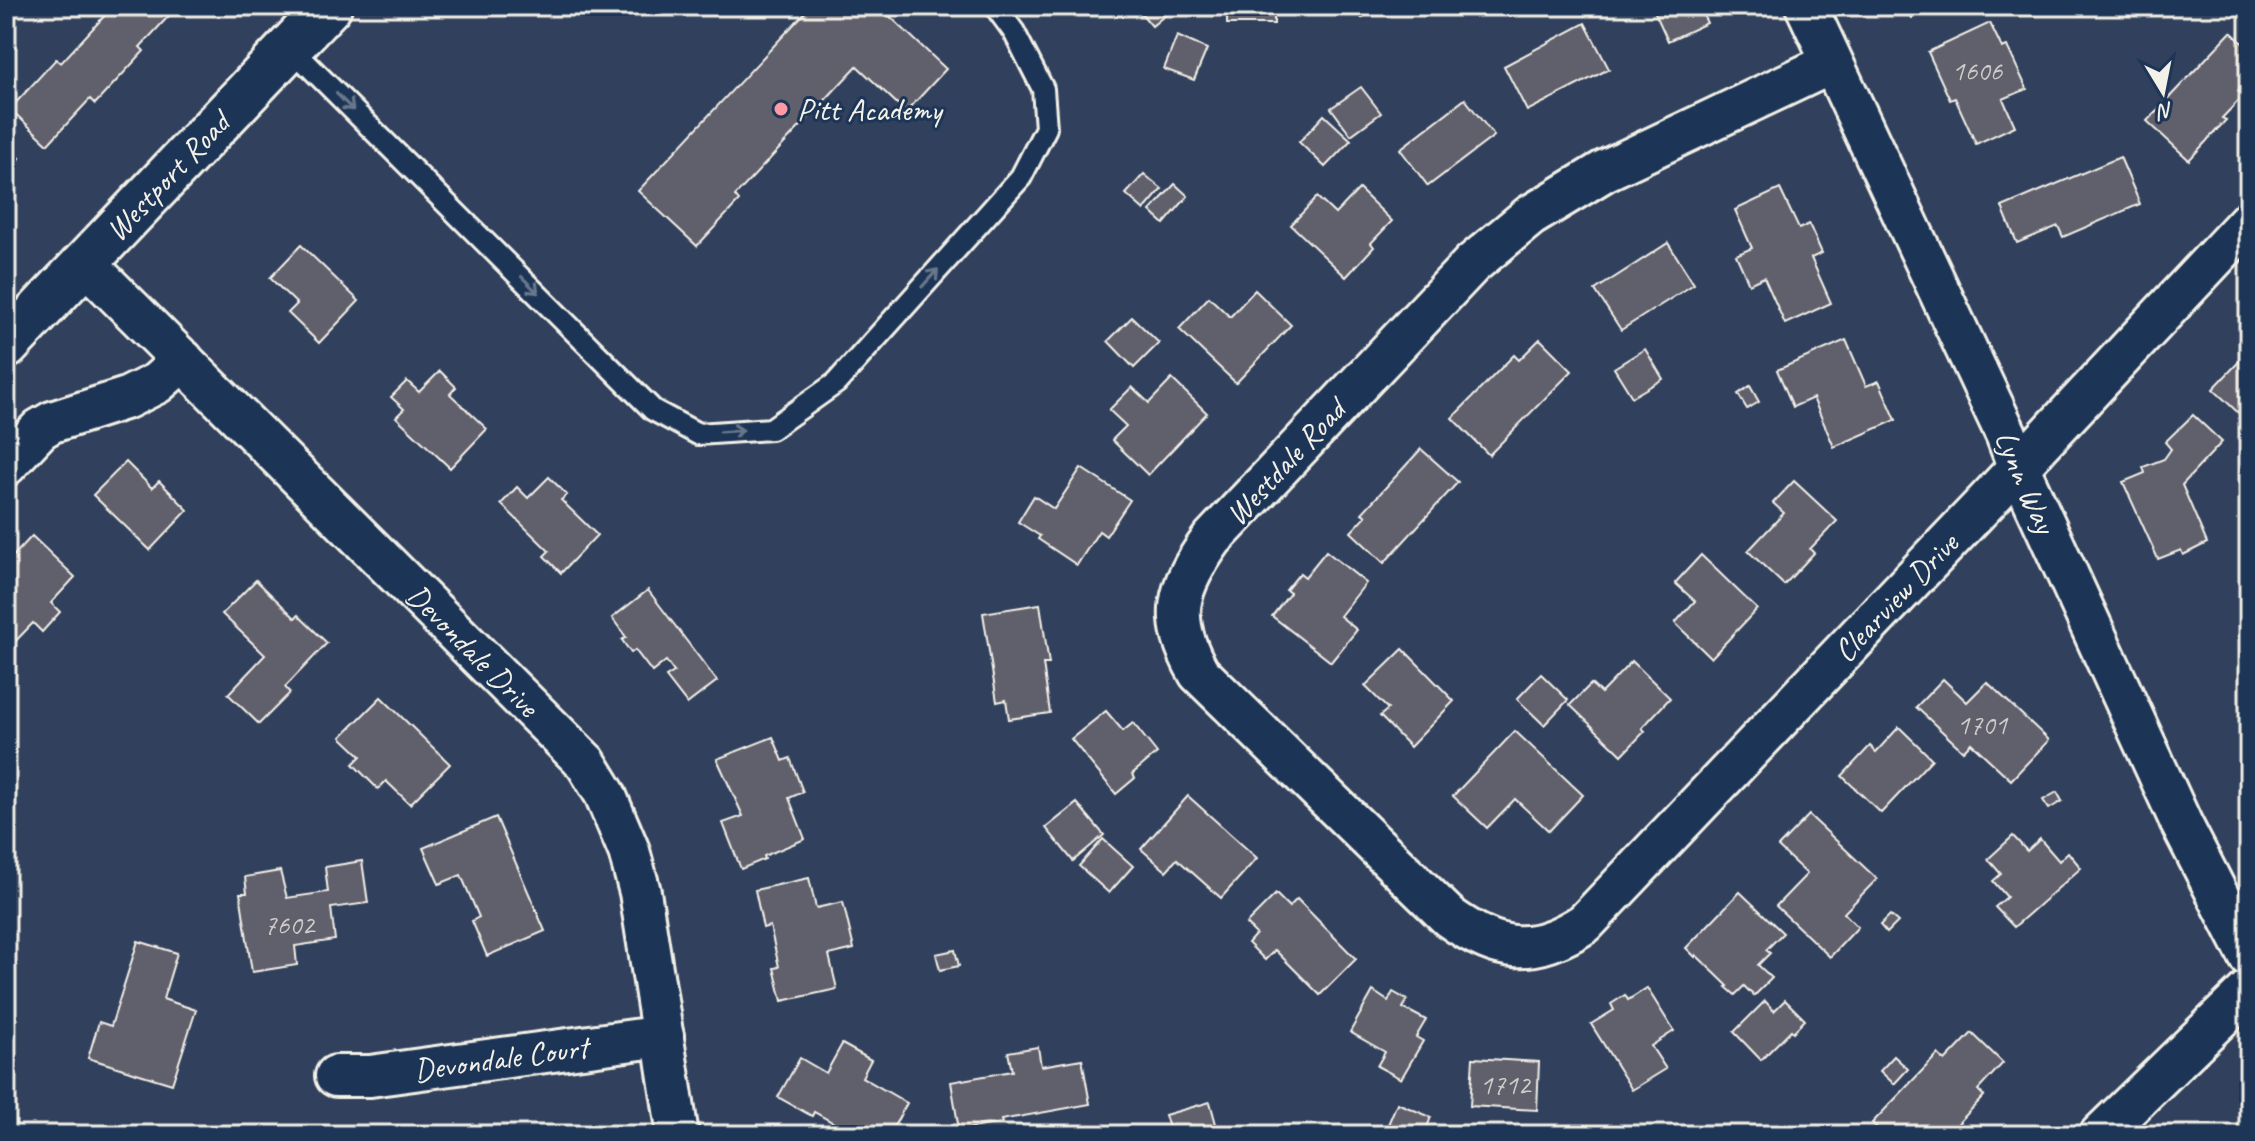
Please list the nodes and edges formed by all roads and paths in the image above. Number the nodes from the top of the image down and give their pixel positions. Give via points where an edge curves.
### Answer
1 (329, 6) edge
2 (995, 6) edge
3 (1806, 6) edge
4 (290, 47) junction
5 (1832, 63) junction
6 (2249, 221) edge
7 (85, 263) junction
8 (6, 346) edge
9 (183, 360) junction
10 (6, 465) edge
11 (2018, 466) junction
12 (1525, 947) joint
13 (2249, 956) edge
14 (2249, 990) edge
15 (663, 1036) junction
16 (336, 1076) dead end
17 (678, 1135) edge
18 (2100, 1135) edge

1 - 4 main road, Westport Road
4 -> 2 lane via 653,410 698,434 771,429 836,383 1021,177 1046,128 1043,89
3 - 5 street, Lynn Way
4 - 7 main road, Westport Road
5 - 11 street, Lynn Way
5 - 12 street, Westdale Road via 1604,171 1530,216 1472,264 1212,539 1182,591 1179,619 1199,673 1449,917 1484,940
6 - 11 street, Clearview Drive
7 - 8 main road, Westport Road
7 - 9 street, Devondale Drive
9 - 10 street via 157,383 127,398 40,429
9 - 15 street, Devondale Drive via 586,763 629,851
11 - 12 street, Clearview Drive via 1585,923 1563,938
11 - 13 street, Lynn Way via 2182,825
14 - 18 street
15 - 16 street, Devondale Court via 370,1076
15 - 17 street, Devondale Drive

